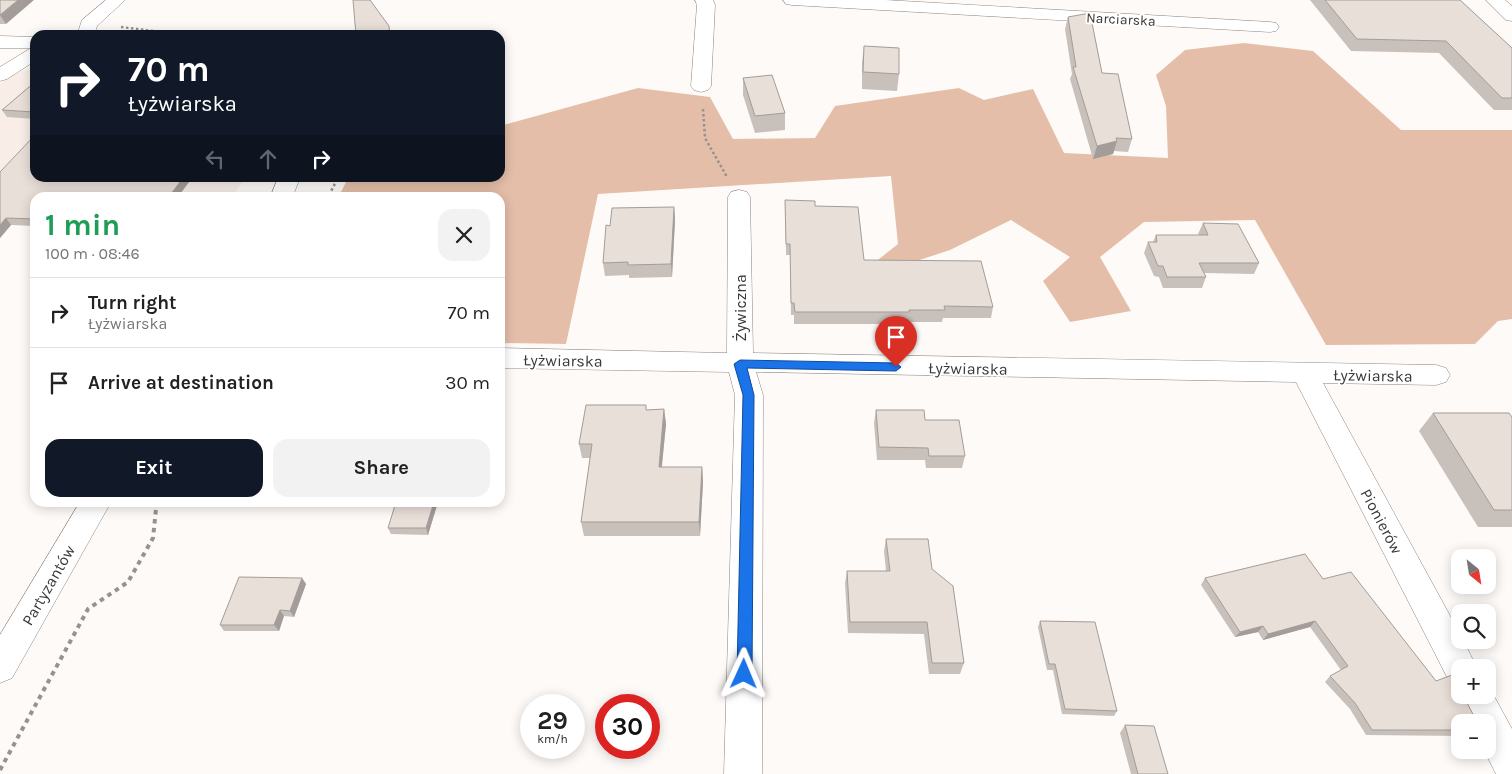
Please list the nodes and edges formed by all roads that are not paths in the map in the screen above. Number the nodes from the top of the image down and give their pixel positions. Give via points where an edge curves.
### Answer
1 (116, 0) edge
2 (704, 0) edge
3 (792, 0) edge
4 (1495, 0) edge
5 (1512, 16) edge
6 (1270, 27) dead end
7 (87, 30) edge
8 (0, 42) edge
9 (30, 43) edge
10 (30, 56) edge
11 (0, 75) edge
12 (701, 86) road end
13 (739, 197) road end
14 (505, 358) edge
15 (740, 364) junction
16 (1305, 374) junction
17 (1436, 375) dead end
18 (93, 507) edge
19 (1455, 659) edge
20 (0, 667) edge
21 (1479, 704) edge
22 (1512, 766) edge
23 (743, 774) edge

1 - 7 street via 88,24
2 - 12 street
3 - 6 street, Narciarska
4 - 5 street
8 - 9 street
10 - 11 street
13 - 15 street, Żywiczna
14 - 15 street, Łyżwiarska
15 - 16 street, Łyżwiarska
15 - 23 street, Żywiczna via 749,395
16 - 17 street, Łyżwiarska
16 - 19 street, Pionierów
18 - 20 street, Partyzantów
21 - 22 street

